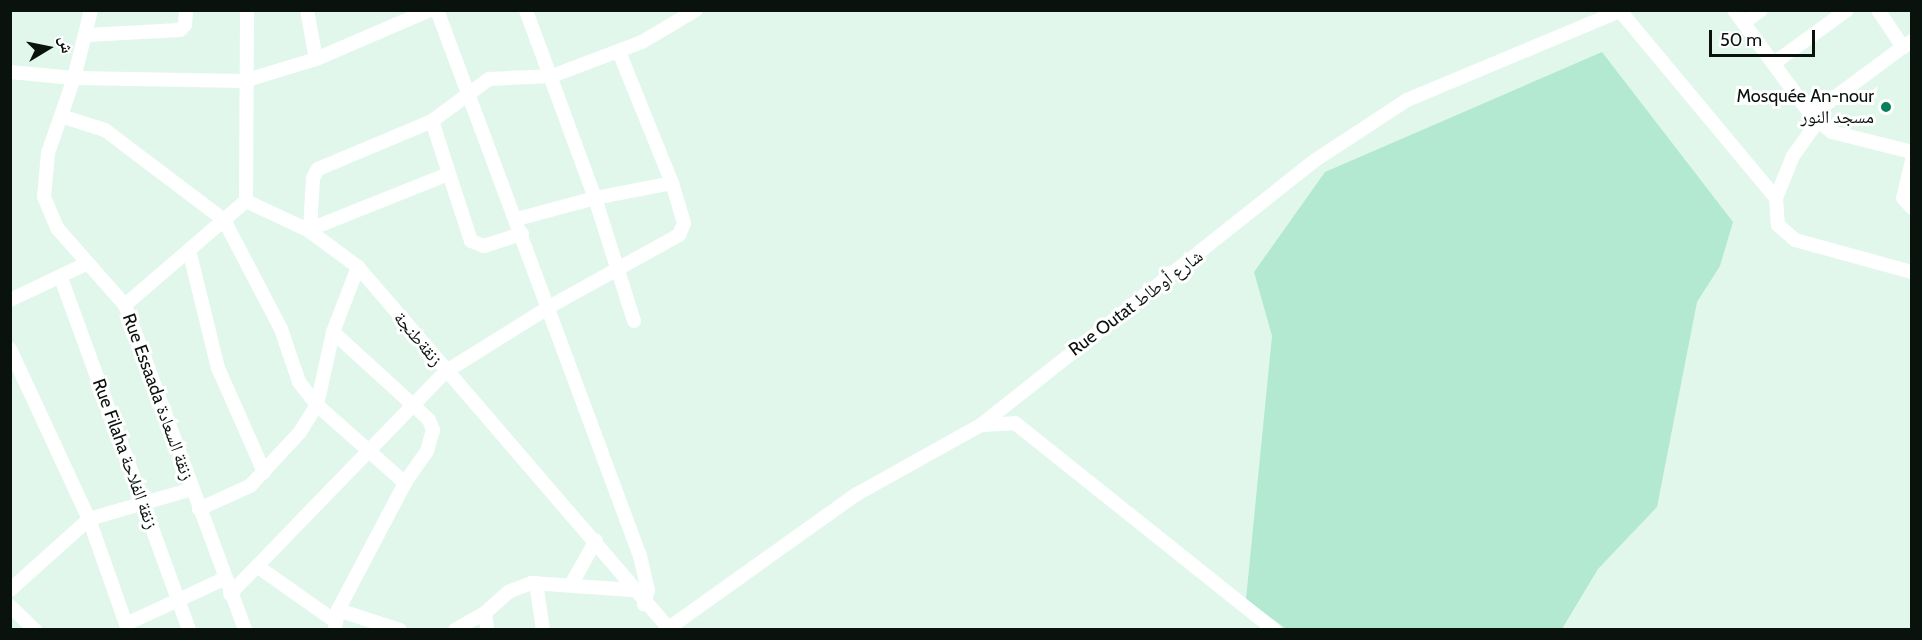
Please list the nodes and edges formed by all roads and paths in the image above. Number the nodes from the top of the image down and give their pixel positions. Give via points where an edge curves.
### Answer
1 (91, 10) edge
2 (186, 10) edge
3 (246, 10) edge
4 (307, 10) edge
5 (430, 10) edge
6 (437, 10) edge
7 (526, 10) edge
8 (696, 10) edge
9 (1734, 10) edge
10 (1761, 10) edge
11 (1847, 10) edge
12 (1878, 10) edge
13 (1621, 11) edge
14 (1597, 16) edge
15 (1745, 22) junction
16 (87, 35) junction
17 (1907, 44) edge
18 (619, 52) junction
19 (316, 59) junction
20 (1774, 63) junction
21 (10, 72) edge
22 (552, 76) junction
23 (74, 78) junction
24 (244, 81) junction
25 (465, 94) junction
26 (62, 116) junction
27 (1815, 118) junction
28 (432, 121) junction
29 (1911, 152) edge
30 (1911, 160) edge
31 (448, 174) junction
32 (672, 183) junction
33 (595, 198) junction
34 (1776, 198) junction
35 (246, 201) junction
36 (1911, 208) edge
37 (517, 219) junction
38 (224, 220) junction
39 (309, 229) junction
40 (522, 234) junction
41 (189, 250) junction
42 (88, 263) junction
43 (358, 267) junction
44 (620, 269) junction
45 (1911, 272) edge
46 (61, 278) junction
47 (10, 300) edge
48 (125, 305) junction
49 (549, 307) junction
50 (634, 321) dead end
51 (333, 332) junction
52 (11, 350) edge
53 (445, 372) junction
54 (317, 405) junction
55 (413, 405) junction
56 (981, 425) junction
57 (368, 452) junction
58 (264, 472) junction
59 (405, 483) junction
60 (192, 489) junction
61 (143, 505) junction
62 (199, 509) junction
63 (89, 519) junction
64 (596, 540) junction
65 (257, 566) junction
66 (224, 579) junction
67 (536, 583) junction
68 (571, 585) junction
69 (10, 590) edge
70 (633, 590) junction
71 (230, 594) junction
72 (177, 598) junction
73 (644, 604) junction
74 (10, 606) edge
75 (485, 613) junction
76 (336, 620) edge
77 (127, 627) edge
78 (667, 629) edge
79 (35, 630) edge
80 (189, 630) edge
81 (245, 630) edge
82 (400, 630) edge
83 (455, 630) edge
84 (488, 630) edge
85 (543, 630) edge
86 (1274, 630) edge

1 - 16 street, Rue Essaada زنقة السعادة
2 - 16 street via 185,25 180,30
3 - 24 street
4 - 19 street
5 - 19 street
6 - 25 street
7 - 22 street
8 - 18 street via 668,30
9 - 15 street
10 - 15 street
11 - 20 street
12 - 17 street
13 - 14 street, Rue Outat شارع أوطاط
13 - 34 street
14 - 56 street, Rue Outat شارع أوطاط via 1407,100 1314,161
15 - 20 street
16 - 23 street, Rue Essaada زنقة السعادة
17 - 27 street
18 - 22 street
18 - 32 street
19 - 24 street
20 - 27 street
21 - 23 street
22 - 25 street via 489,79
22 - 33 street
23 - 24 street
23 - 26 street, Rue Essaada زنقة السعادة
24 - 35 street
25 - 28 street
25 - 37 street
26 - 38 street via 105,130
26 - 42 street, Rue Essaada زنقة السعادة via 48,153 44,197 57,228
27 - 29 street via 1832,132
27 - 34 street via 1792,156
28 - 31 street
28 - 39 street via 315,171
30 - 36 street via 1903,198
31 - 39 street
31 - 40 street via 475,246
32 - 33 street
32 - 44 street via 683,229 674,239
33 - 37 street
33 - 44 street
34 - 45 street via 1778,225 1795,240
35 - 38 street
35 - 39 street, زنقةطنجة
37 - 40 street
38 - 41 street
38 - 54 street via 281,329 291,366
39 - 43 street, زنقةطنجة
40 - 49 street
41 - 48 street
41 - 58 street via 218,368
42 - 46 street
42 - 48 street, Rue Essaada زنقة السعادة
43 - 51 street
43 - 53 street, زنقةطنجة
44 - 49 street
44 - 50 street
46 - 47 street
46 - 61 street, Rue Filaha زنقة الفلاحة
48 - 60 street, Rue Essaada زنقة السعادة
49 - 53 street
49 - 73 street via 640,555 648,590
51 - 54 street
51 - 55 street
52 - 63 street
53 - 55 street
53 - 64 street, زنقةطنجة
54 - 57 street
54 - 58 street via 295,438
55 - 57 street
55 - 59 street via 429,420 432,441
56 - 78 street, Rue Outat شارع أوطاط via 857,494
56 - 86 street via 1015,423
57 - 59 street
57 - 65 street
58 - 62 street via 231,497
59 - 76 street
60 - 61 street
60 - 62 street, Rue Essaada زنقة السعادة
61 - 63 street
61 - 72 street, Rue Filaha زنقة الفلاحة
62 - 66 street, Rue Essaada زنقة السعادة
63 - 69 street
63 - 77 street
64 - 68 street
64 - 70 street, زنقةطنجة
65 - 71 street
65 - 76 street
66 - 71 street, Rue Essaada زنقة السعادة
66 - 72 street
67 - 68 street
67 - 75 street via 508,592
67 - 85 street
68 - 70 street
70 - 73 street, زنقةطنجة
71 - 81 street, Rue Essaada زنقة السعادة
72 - 77 street
72 - 80 street, Rue Filaha زنقة الفلاحة
73 - 78 street, زنقةطنجة
74 - 79 street
75 - 83 street
75 - 84 street
76 - 82 street

